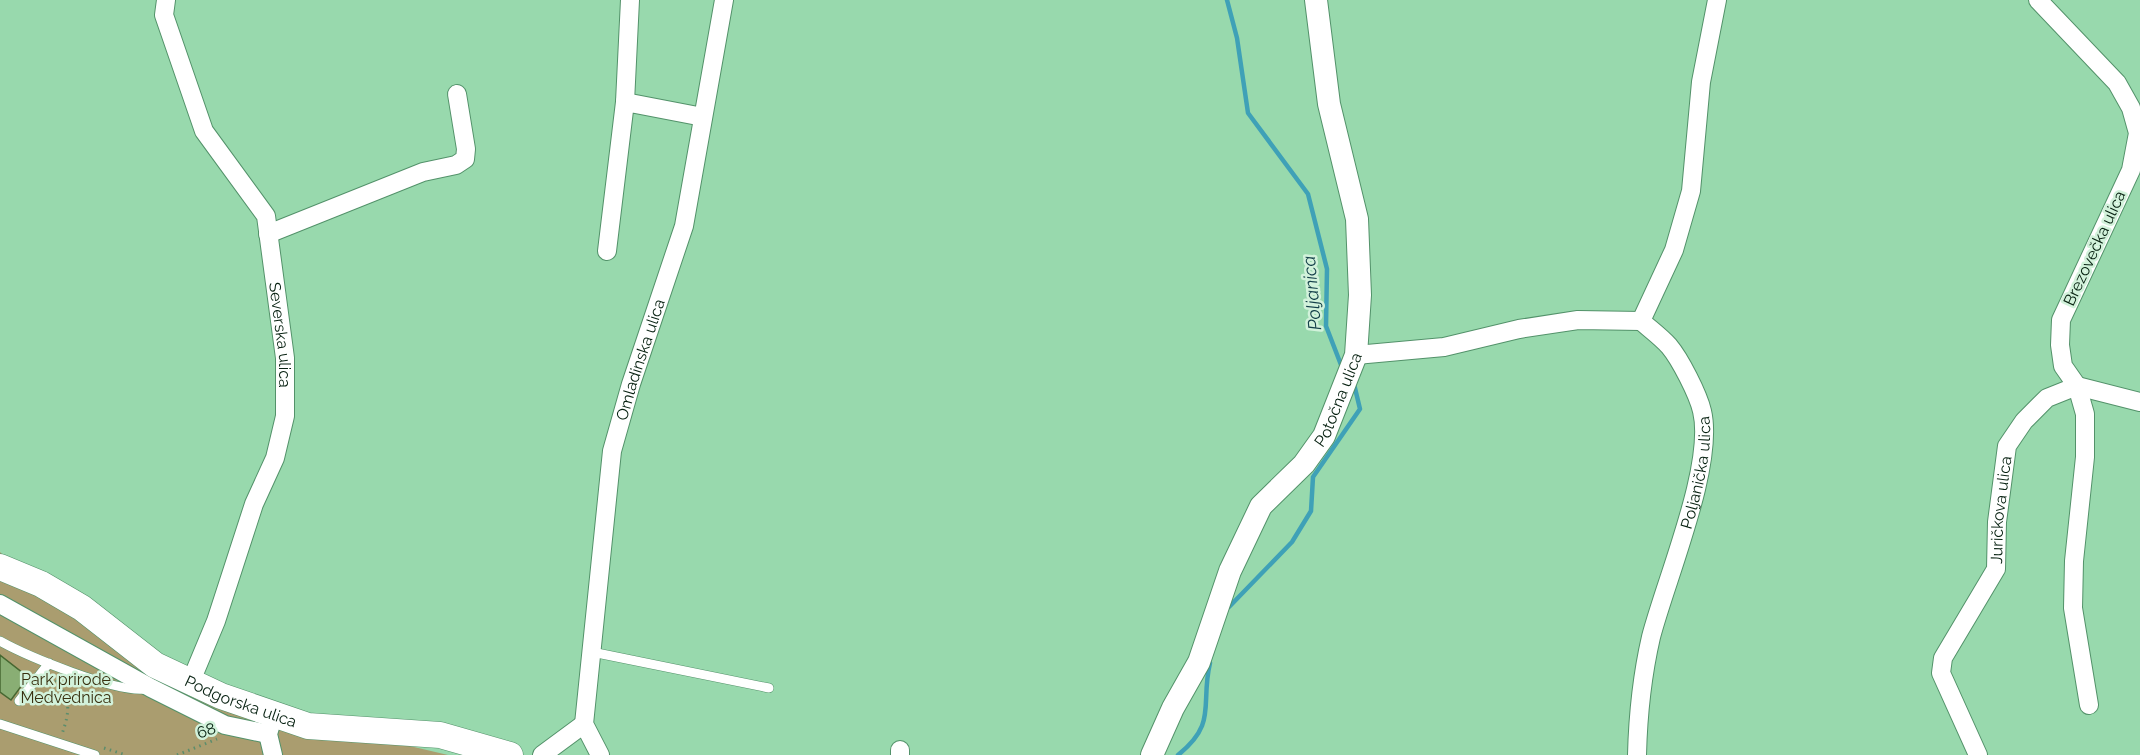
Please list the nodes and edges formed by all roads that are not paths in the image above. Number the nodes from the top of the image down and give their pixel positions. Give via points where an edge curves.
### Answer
1 (166, 0) edge
2 (630, 0) edge
3 (724, 0) edge
4 (1316, 0) edge
5 (1717, 0) edge
6 (2038, 0) edge
7 (457, 94) dead end
8 (625, 102) junction
9 (703, 117) junction
10 (268, 234) junction
11 (607, 250) dead end
12 (1641, 321) junction
13 (1351, 369) junction
14 (2077, 386) junction
15 (2140, 402) edge
16 (0, 567) edge
17 (0, 604) edge
18 (0, 641) edge
19 (592, 652) junction
20 (49, 663) junction
21 (191, 681) junction
22 (151, 688) junction
23 (769, 688) dead end
24 (19, 701) dead end
25 (2089, 705) dead end
26 (0, 724) edge
27 (271, 724) junction
28 (584, 724) junction
29 (95, 755) edge
30 (273, 755) edge
31 (510, 755) edge
32 (542, 755) edge
33 (600, 755) edge
34 (1152, 755) edge
35 (1636, 755) edge
36 (1978, 755) edge

1 - 10 street, Severska ulica via 164,15 204,131 266,216
2 - 8 street
3 - 9 street, Omladinska ulica
4 - 13 street, Potočna ulica via 1329,104 1357,219 1360,295
5 - 12 street via 1701,81 1691,191 1674,250
6 - 14 street, Brezovečka ulica via 2116,83 2131,108 2138,134 2131,170 2061,320 2063,366
7 - 10 street via 465,159
8 - 9 street
8 - 11 street
9 - 19 street, Omladinska ulica via 684,226 612,451
10 - 21 street, Severska ulica via 285,358 285,416 275,458 254,504 216,621
12 - 13 street via 1578,320 1519,329
12 - 35 street, Poljanička ulica via 1669,346 1702,410 1706,440 1651,638 1639,706
13 - 34 street, Potočna ulica via 1324,436 1304,464 1261,506 1230,571 1199,662
14 - 15 street
14 - 25 street, Brezovečka ulica via 2085,414 2085,458 2073,608
14 - 36 street, Juričkova ulica via 2047,398 2007,446 1997,522 1996,569 1943,658 1941,673
16 - 21 main road, Podgorska ulica via 41,584 82,608 155,665
17 - 22 street
18 - 20 lane
19 - 23 lane
19 - 28 street, Omladinska ulica
20 - 22 lane via 139,690
20 - 24 lane
21 - 27 main road, Podgorska ulica
22 - 27 street via 225,725 244,730
26 - 29 lane
27 - 30 street
27 - 31 main road, Podgorska ulica via 440,735
28 - 32 street
28 - 33 street

